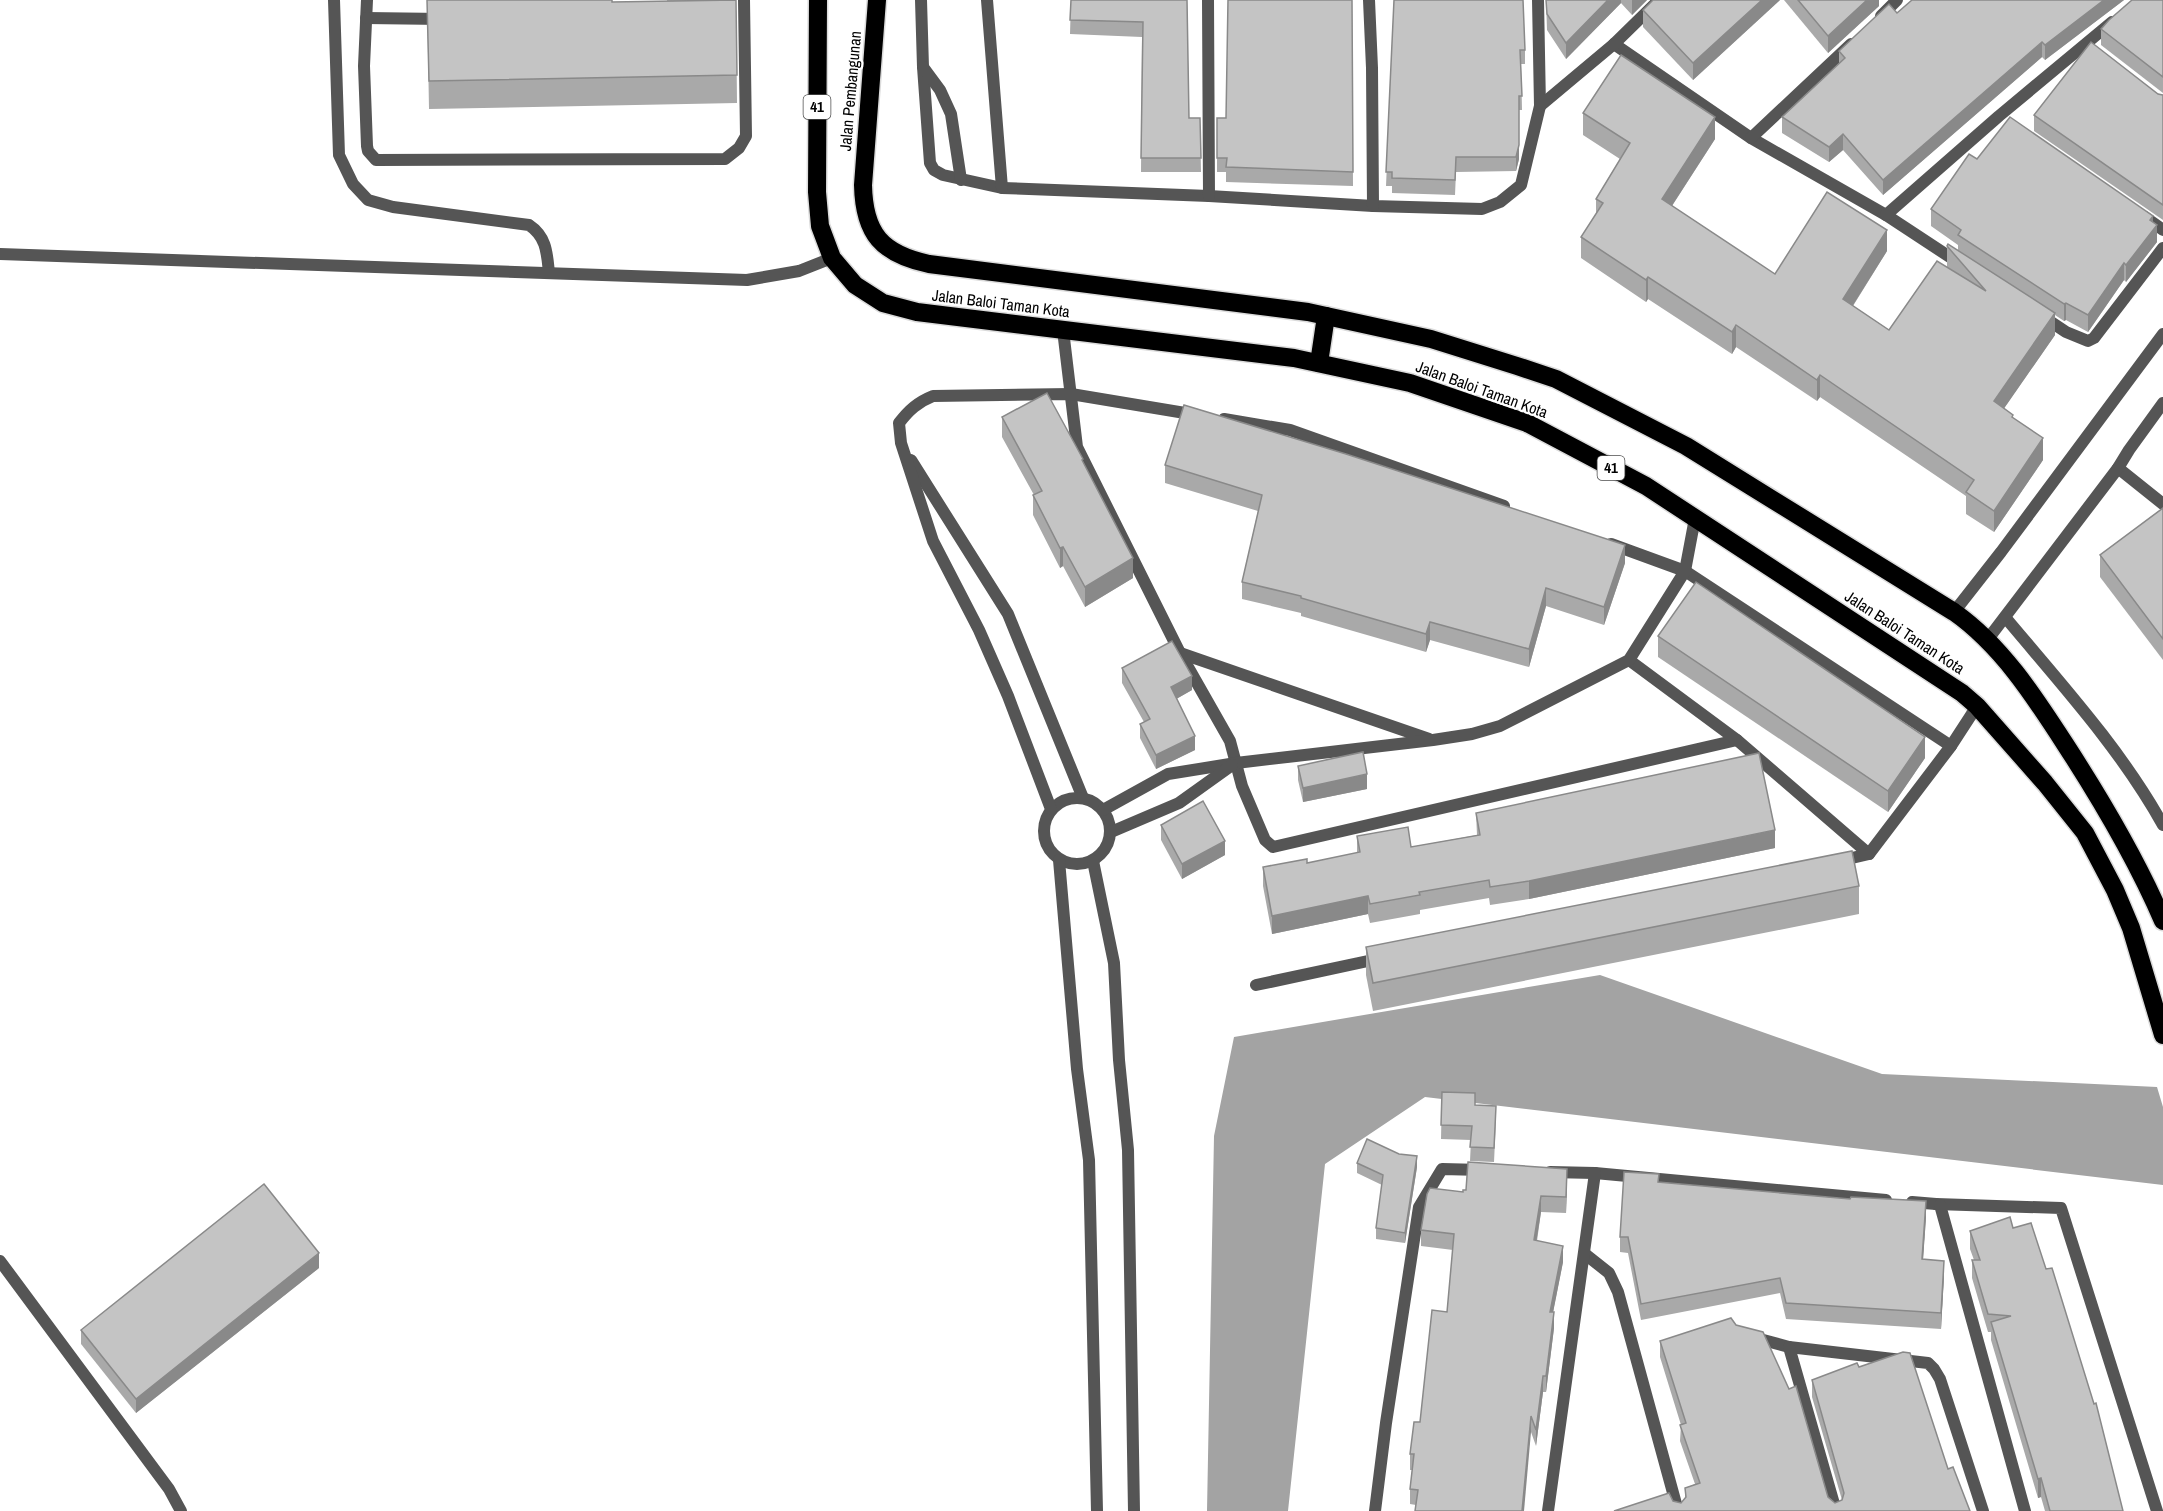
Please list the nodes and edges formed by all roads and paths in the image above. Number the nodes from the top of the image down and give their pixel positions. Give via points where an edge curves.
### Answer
1 (334, 0) edge
2 (367, 0) edge
3 (744, 0) edge
4 (818, 0) edge
5 (877, 0) edge
6 (921, 0) edge
7 (987, 0) edge
8 (1208, 0) edge
9 (1370, 0) edge
10 (1538, 0) edge
11 (1659, 0) edge
12 (1897, 0) edge
13 (2121, 15) edge
14 (366, 18) junction
15 (458, 19) edge
16 (1614, 44) junction
17 (923, 67) junction
18 (1540, 106) junction
19 (1751, 138) junction
20 (961, 180) junction
21 (862, 185) joint
22 (1002, 188) junction
23 (1209, 196) junction
24 (1373, 206) junction
25 (2134, 210) edge
26 (819, 214) joint
27 (1886, 215) junction
28 (2163, 230) edge
29 (2163, 248) edge
30 (0, 254) edge
31 (832, 258) junction
32 (1966, 267) edge
33 (549, 273) junction
34 (2036, 312) edge
35 (1326, 316) junction
36 (1063, 330) junction
37 (2163, 334) edge
38 (1319, 363) junction
39 (1071, 394) junction
40 (2163, 403) edge
41 (901, 443) junction
42 (2118, 468) junction
43 (2163, 504) edge
44 (1516, 510) edge
45 (1695, 518) junction
46 (1595, 538) edge
47 (1685, 571) junction
48 (1954, 612) junction
49 (2005, 617) junction
50 (1988, 639) junction
51 (1180, 653) junction
52 (1629, 660) junction
53 (1977, 706) junction
54 (1433, 740) junction
55 (1737, 740) junction
56 (1951, 746) junction
57 (1236, 763) junction
58 (1083, 798) junction
59 (1051, 809) junction
60 (1103, 810) junction
61 (2163, 825) edge
62 (1111, 832) junction
63 (1869, 854) junction
64 (1059, 860) junction
65 (1093, 861) junction
66 (1823, 864) edge
67 (2163, 921) edge
68 (1395, 955) edge
69 (1257, 985) dead end
70 (2163, 1035) edge
71 (1489, 1170) edge
72 (1536, 1171) edge
73 (1595, 1173) junction
74 (1938, 1204) junction
75 (1585, 1254) junction
76 (0, 1261) edge
77 (1739, 1333) edge
78 (1790, 1347) junction
79 (181, 1511) edge
80 (1098, 1511) edge
81 (1134, 1511) edge
82 (1375, 1511) edge
83 (1548, 1511) edge
84 (1678, 1511) edge
85 (1836, 1511) edge
86 (1983, 1511) edge
87 (2025, 1511) edge
88 (2157, 1511) edge

1 - 33 street via 339,155 353,184 368,200 393,207 529,225 545,245
2 - 14 street
3 - 14 street via 739,19 746,136 725,159 376,160 367,146
4 - 26 highway, Jalan Pembangunan / 41
5 - 21 highway, Jalan Pembangunan
6 - 17 street
7 - 22 street
8 - 23 street
9 - 24 street
10 - 18 street
11 - 16 street
12 - 19 street
13 - 27 street via 2091,47
14 - 15 street
16 - 18 street
16 - 19 street
17 - 20 street via 951,114
17 - 20 street via 930,163 942,176
18 - 24 street via 1521,185 1500,202 1482,209
19 - 27 street
20 - 22 street
21 - 35 highway, Jalan Baloi Taman Kota via 863,208 872,230 887,248 906,259
22 - 23 street
23 - 24 street
25 - 28 street
26 - 31 highway, Jalan Baloi Taman Kota / 41
27 - 32 street
29 - 34 street via 2094,338 2088,341 2066,332
30 - 33 street
31 - 33 street via 799,271 747,280
31 - 36 highway, Jalan Baloi Taman Kota / 41 via 855,285 883,303 917,312
35 - 38 highway
35 - 48 highway, Jalan Baloi Taman Kota via 1431,339 1556,379 1686,446
36 - 38 highway, Jalan Baloi Taman Kota / 41
36 - 39 street
37 - 48 street
38 - 45 highway, Jalan Baloi Taman Kota / 41 via 1410,382 1527,423 1646,486
39 - 41 street via 933,396 912,407 899,423
39 - 44 street via 1290,430
39 - 51 street via 1077,447
40 - 42 street
41 - 58 street via 1008,614
41 - 59 street via 933,541 983,639
42 - 43 street
42 - 49 street
45 - 47 street
45 - 53 highway, Jalan Baloi Taman Kota / 41
46 - 47 street
47 - 52 street
47 - 56 street
48 - 50 highway, Jalan Baloi Taman Kota
49 - 50 street
49 - 61 street via 2110,743
50 - 67 highway, Jalan Baloi Taman Kota via 2043,710 2103,803
51 - 54 street
51 - 57 street via 1230,741
52 - 54 street via 1500,726
52 - 55 street
53 - 56 street
53 - 70 highway, Jalan Baloi Taman Kota / 41 via 2085,832 2131,928
54 - 57 street
55 - 57 street via 1273,847 1264,840
55 - 63 street
56 - 63 street
57 - 60 street via 1168,774
57 - 62 street via 1179,803
58 - 59 street via 1072,798
58 - 60 street
59 - 64 street via 1043,831 1050,853
60 - 62 street
62 - 65 street via 1102,853
63 - 66 street
64 - 65 street via 1082,865
64 - 80 street via 1089,1160
65 - 81 street via 1114,963 1128,1150
68 - 69 street
71 - 82 street via 1442,1169 1419,1207
72 - 73 street
73 - 74 street
73 - 75 street
74 - 87 street
74 - 88 street via 2061,1208
75 - 83 street
75 - 84 street via 1609,1273 1618,1292
76 - 79 street via 169,1489
77 - 78 street
78 - 85 street
78 - 86 street via 1928,1363 1934,1368

